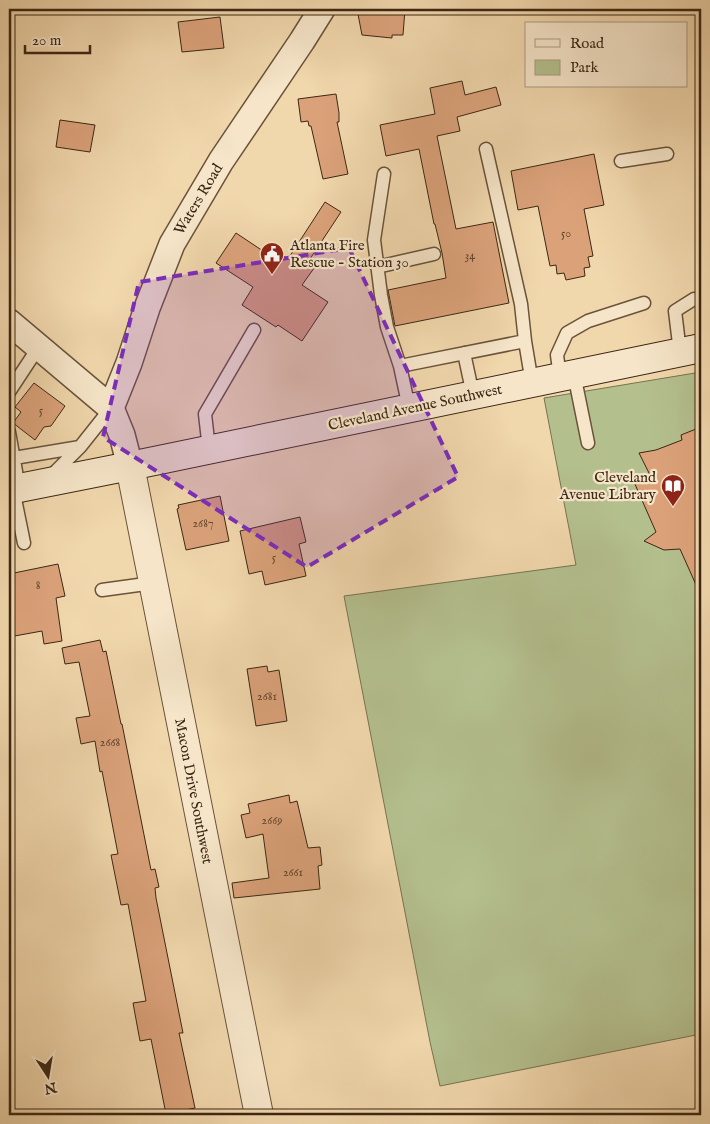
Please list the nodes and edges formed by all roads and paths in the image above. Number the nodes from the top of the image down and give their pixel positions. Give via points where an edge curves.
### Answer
1 (322, 9) edge
2 (486, 149) dead end
3 (667, 154) dead end
4 (621, 161) dead end
5 (384, 174) dead end
6 (434, 254) dead end
7 (377, 266) junction
8 (694, 299) dead end
9 (644, 302) dead end
10 (9, 322) edge
11 (254, 330) dead end
12 (525, 341) junction
13 (38, 348) junction
14 (690, 350) edge
15 (464, 353) junction
16 (400, 366) junction
17 (567, 375) junction
18 (532, 383) junction
19 (9, 392) edge
20 (473, 395) junction
21 (111, 408) junction
22 (409, 408) junction
23 (9, 432) edge
24 (588, 443) dead end
25 (80, 446) junction
26 (209, 450) junction
27 (14, 458) junction
28 (130, 466) junction
29 (21, 487) edge
30 (24, 543) dead end
31 (153, 583) junction
32 (102, 590) dead end
33 (259, 1115) edge

1 - 21 street, Waters Road via 221,160 172,244
2 - 12 lane via 521,304
3 - 4 lane
5 - 7 lane via 374,240
6 - 7 lane
7 - 16 lane via 387,327
8 - 14 lane via 675,311
9 - 17 lane via 588,321 567,333 556,355
10 - 13 street
11 - 26 lane via 205,414
12 - 15 lane
12 - 18 lane
13 - 19 lane
13 - 21 street
14 - 17 street, Cleveland Avenue Southwest
15 - 16 lane
15 - 20 lane
16 - 22 lane
17 - 18 street, Cleveland Avenue Southwest
17 - 24 lane
18 - 20 street, Cleveland Avenue Southwest
20 - 22 street, Cleveland Avenue Southwest
21 - 25 lane
21 - 28 street
22 - 26 street, Cleveland Avenue Southwest
23 - 27 lane
25 - 27 lane
25 - 29 lane
26 - 28 street, Cleveland Avenue Southwest
27 - 29 lane
28 - 29 street, Cleveland Avenue Southwest
28 - 31 street, Macon Drive Southwest
29 - 30 lane
31 - 32 lane
31 - 33 street, Macon Drive Southwest

